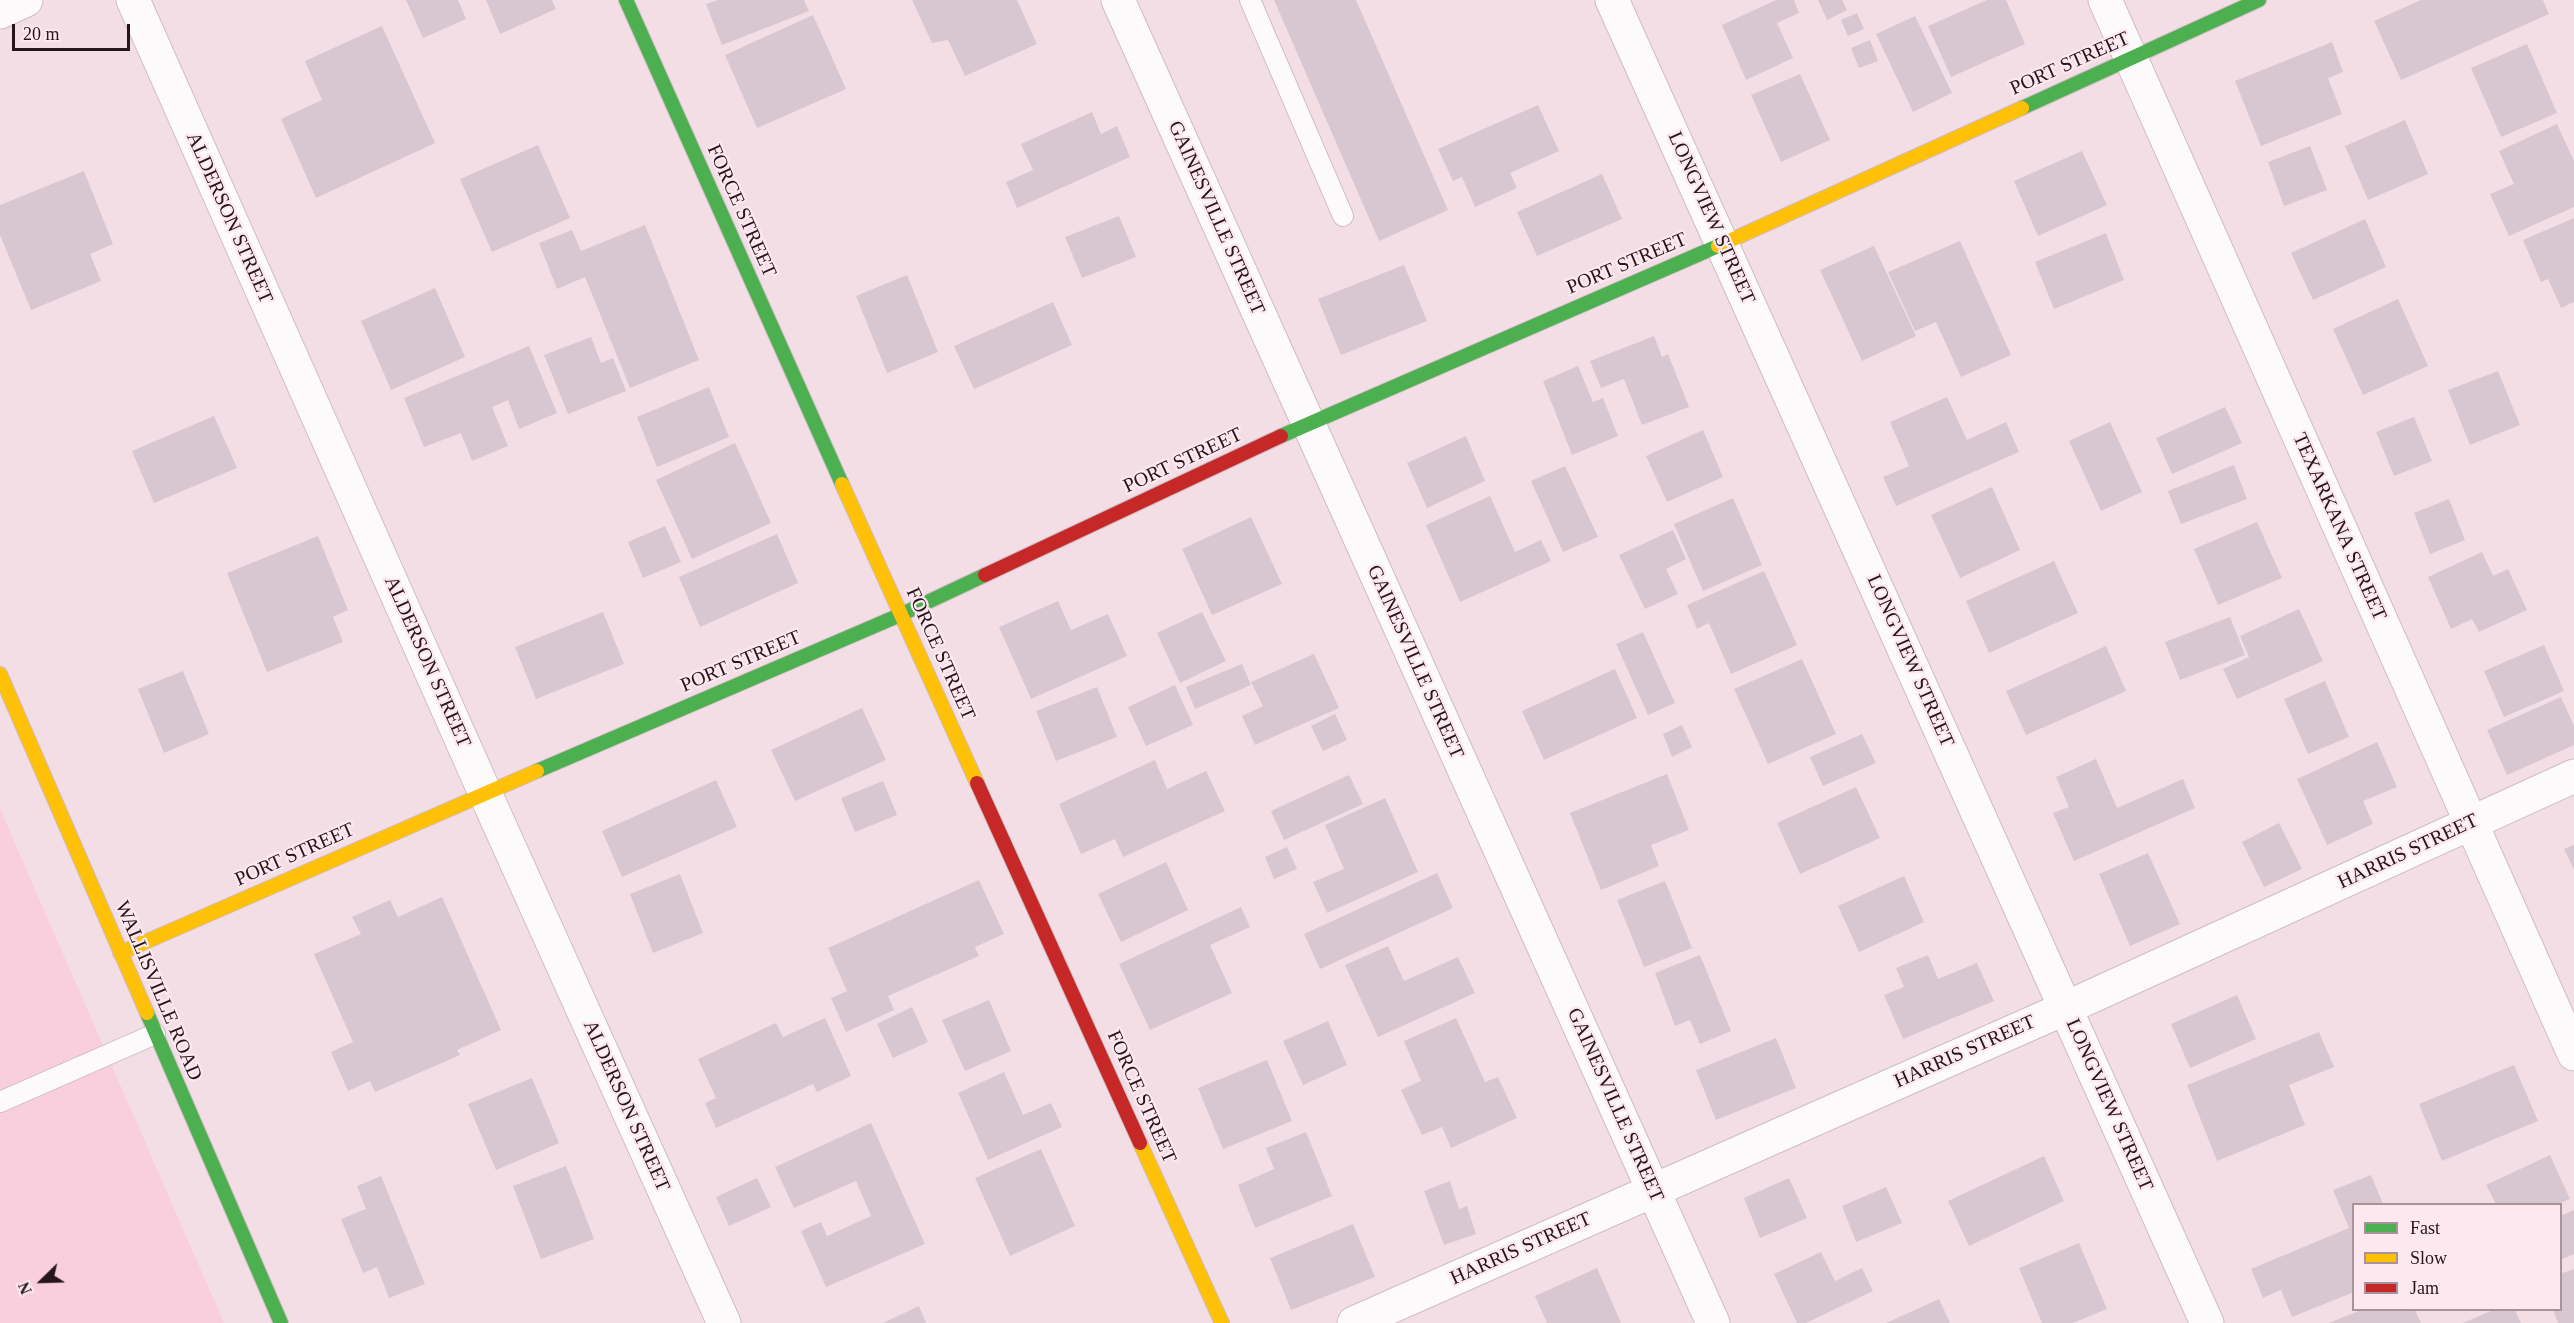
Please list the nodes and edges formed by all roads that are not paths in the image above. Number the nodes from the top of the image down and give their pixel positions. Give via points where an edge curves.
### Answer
1 (26, 0) edge
2 (133, 0) edge
3 (626, 0) edge
4 (1118, 0) edge
5 (1250, 0) edge
6 (1612, 0) edge
7 (2105, 0) edge
8 (2259, 0) edge
9 (0, 12) edge
10 (2131, 58) junction
11 (1343, 216) dead end
12 (1723, 244) junction
13 (1308, 423) junction
14 (900, 615) junction
15 (0, 674) edge
16 (2574, 776) edge
17 (485, 793) junction
18 (2470, 823) junction
19 (120, 953) junction
20 (2066, 1008) junction
21 (155, 1034) junction
22 (2574, 1054) edge
23 (0, 1102) edge
24 (1653, 1190) junction
25 (280, 1323) edge
26 (724, 1323) edge
27 (1222, 1323) edge
28 (1354, 1323) edge
29 (1713, 1323) edge
30 (2207, 1323) edge

1 - 9 street
2 - 17 street, ALDERSON STREET
3 - 14 street, FORCE STREET
4 - 13 street, GAINESVILLE STREET
5 - 11 lane
6 - 12 street, LONGVIEW STREET
7 - 10 street, TEXARKANA STREET
8 - 10 street, PORT STREET
10 - 12 street, PORT STREET
10 - 18 street, TEXARKANA STREET
12 - 13 street, PORT STREET
12 - 20 street, LONGVIEW STREET
13 - 14 street, PORT STREET
13 - 24 street, GAINESVILLE STREET
14 - 17 street, PORT STREET
14 - 27 street, FORCE STREET
15 - 19 street, WALLISVILLE ROAD
16 - 18 street, HARRIS STREET
17 - 19 street, PORT STREET
17 - 26 street, ALDERSON STREET
18 - 20 street, HARRIS STREET
18 - 22 street, TEXARKANA STREET
19 - 21 street, WALLISVILLE ROAD
20 - 24 street, HARRIS STREET
20 - 30 street, LONGVIEW STREET
21 - 23 lane
21 - 25 street, WALLISVILLE ROAD
24 - 28 street, HARRIS STREET
24 - 29 street, GAINESVILLE STREET

